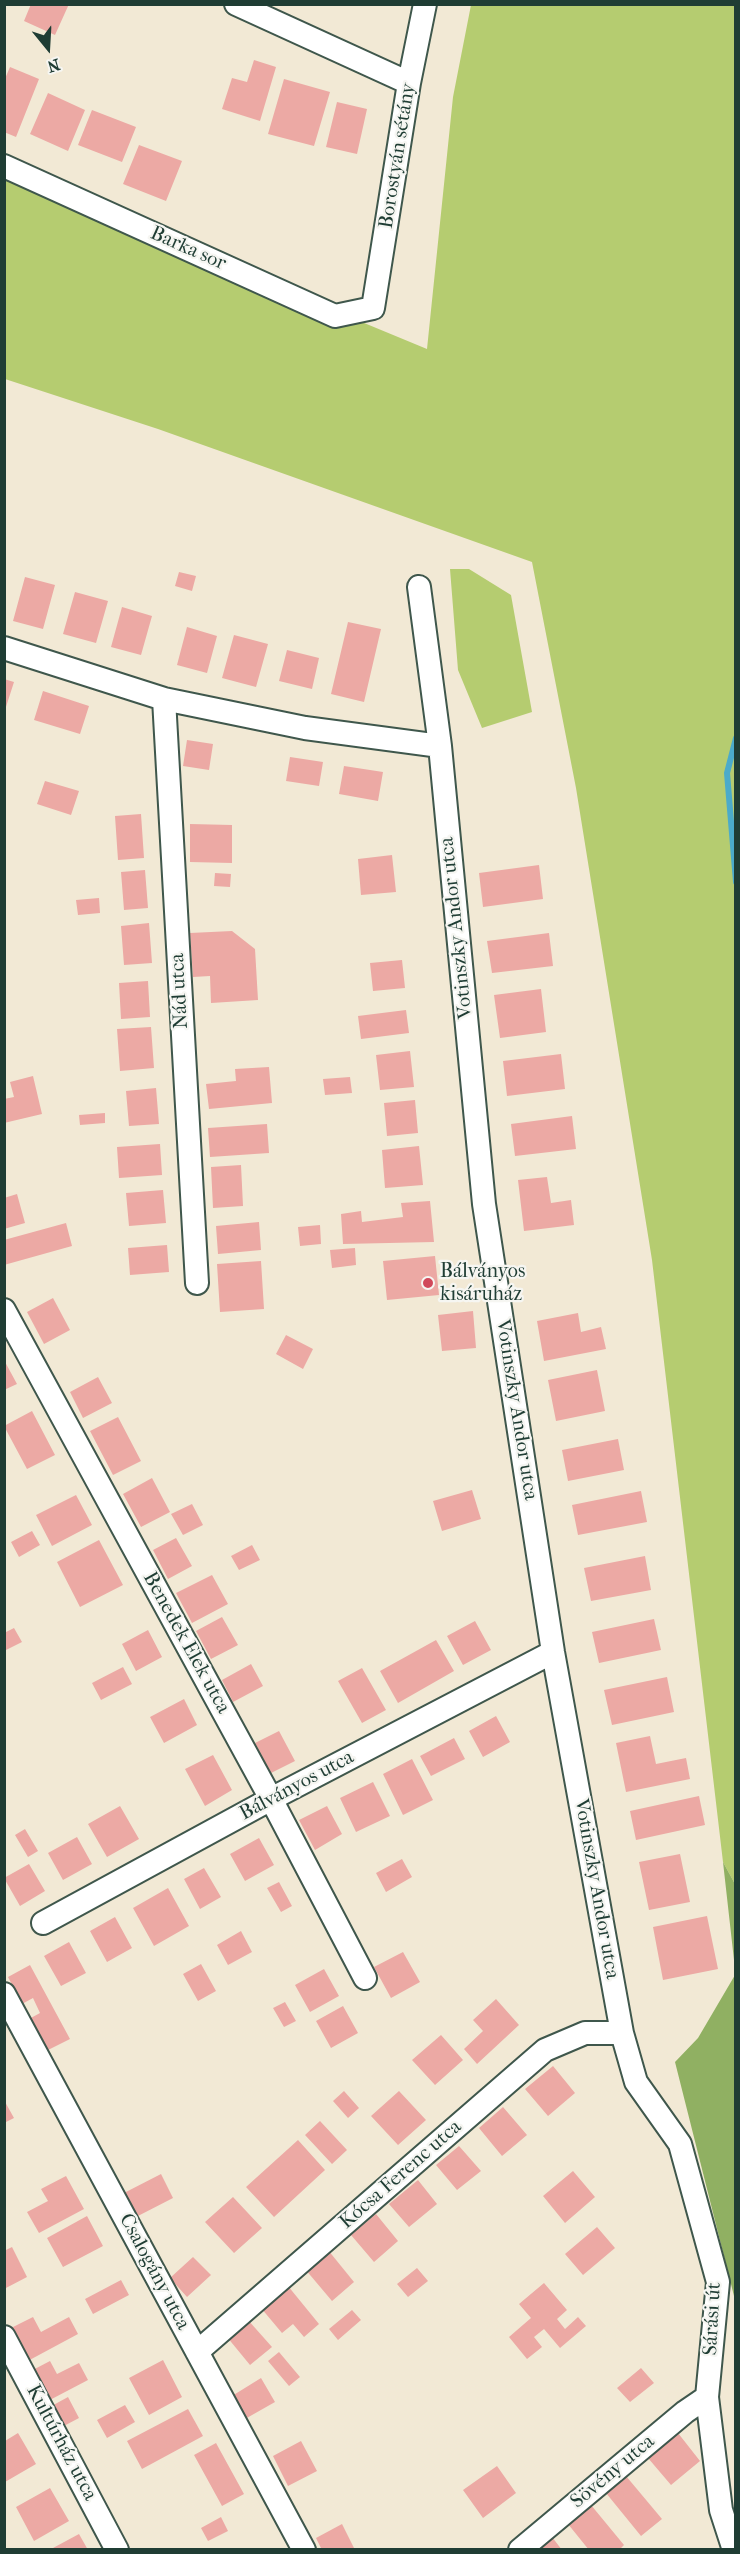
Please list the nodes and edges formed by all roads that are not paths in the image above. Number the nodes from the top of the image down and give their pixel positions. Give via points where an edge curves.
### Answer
1 (236, 4) edge
2 (425, 4) edge
3 (409, 83) junction
4 (4, 166) edge
5 (373, 308) joint
6 (418, 587) dead end
7 (4, 648) edge
8 (164, 699) junction
9 (440, 746) junction
10 (197, 1283) dead end
11 (4, 1310) edge
12 (553, 1652) junction
13 (271, 1799) junction
14 (43, 1923) dead end
15 (365, 1978) dead end
16 (4, 1994) edge
17 (622, 2033) junction
18 (4, 2337) edge
19 (197, 2352) junction
20 (707, 2397) junction
21 (117, 2550) edge
22 (304, 2550) edge
23 (520, 2550) edge
24 (734, 2550) edge

1 - 3 street
2 - 3 street, Borostyán sétány
3 - 5 street, Borostyán sétány
4 - 5 street, Barka sor via 335,316
6 - 9 street, Votinszky Andor utca
7 - 8 street
8 - 9 street via 305,728
8 - 10 street, Nád utca
9 - 12 street, Votinszky Andor utca via 484,1204
11 - 13 street, Benedek Elek utca
12 - 13 street, Bálványos utca
12 - 17 street, Votinszky Andor utca
13 - 14 street, Bálványos utca
13 - 15 street, Benedek Elek utca
16 - 19 street, Csalogány utca
17 - 19 street, Kócsa Ferenc utca via 585,2033 545,2050
17 - 20 street, Sárási út via 636,2082 680,2144 717,2282
18 - 21 street, Kultúrház utca
19 - 22 street, Csalogány utca
20 - 23 street, Sövény utca
20 - 24 street, Sárási út via 721,2510

